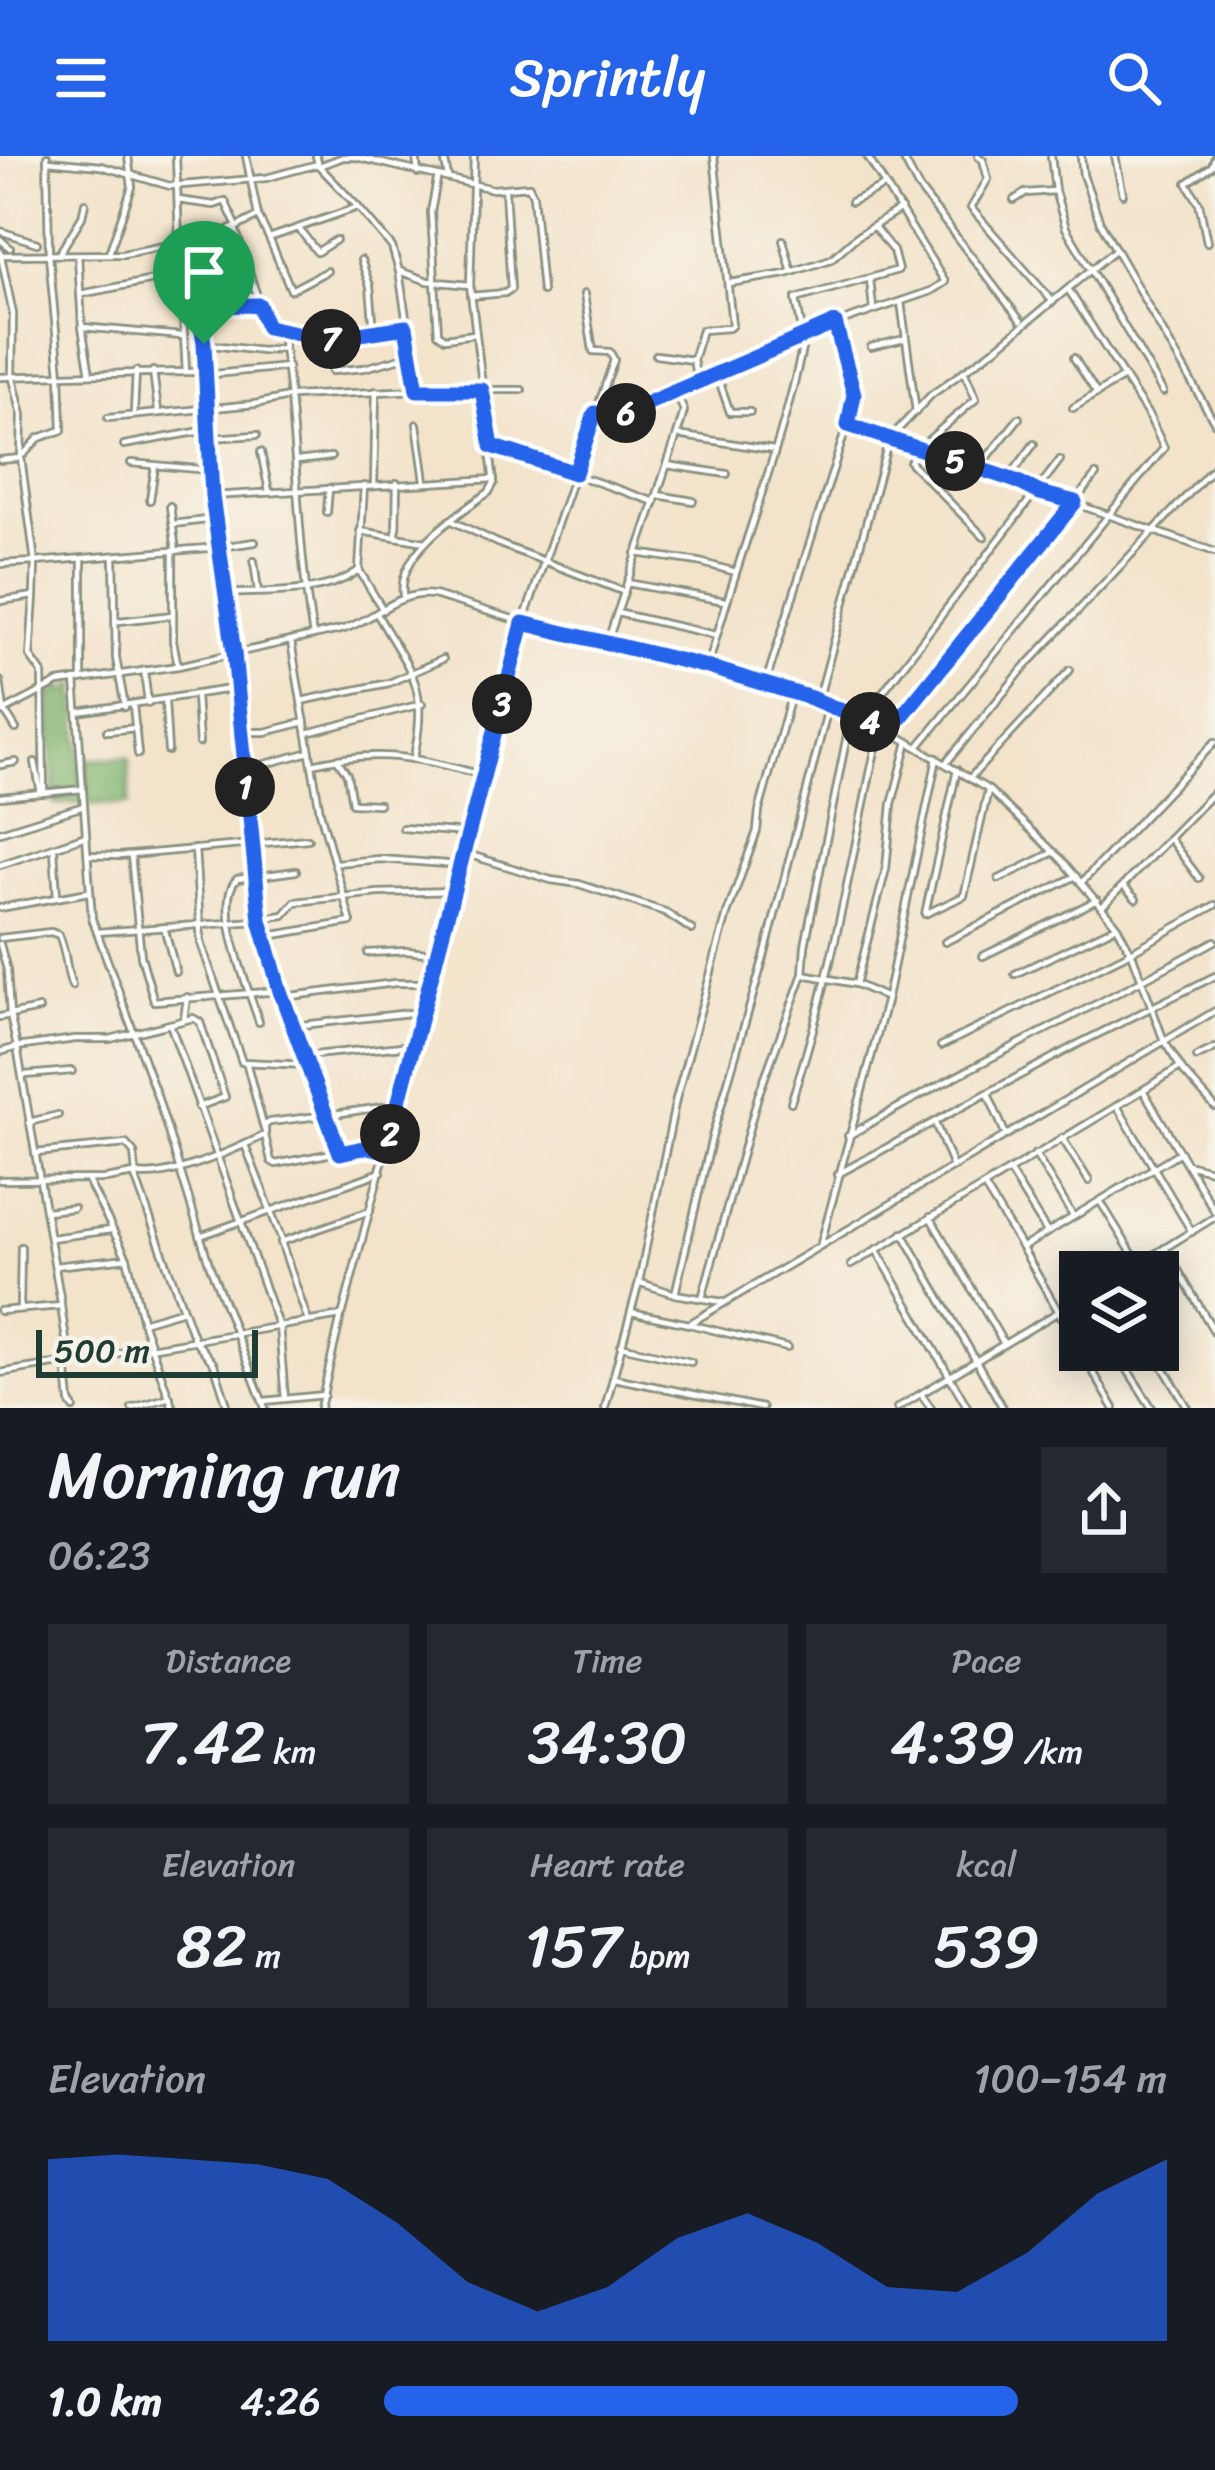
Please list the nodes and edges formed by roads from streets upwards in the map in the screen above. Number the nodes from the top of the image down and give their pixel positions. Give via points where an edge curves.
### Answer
1 (128, 156) edge
2 (176, 156) edge
3 (246, 156) edge
4 (316, 156) edge
5 (416, 156) edge
6 (444, 156) edge
7 (474, 156) edge
8 (714, 156) edge
9 (867, 156) edge
10 (902, 156) edge
11 (918, 156) edge
12 (978, 156) edge
13 (1051, 156) edge
14 (1081, 156) edge
15 (1115, 156) edge
16 (1215, 157) edge
17 (47, 159) edge
18 (906, 164) junction
19 (319, 165) junction
20 (418, 173) junction
21 (134, 177) junction
22 (437, 178) junction
23 (448, 178) junction
24 (250, 179) junction
25 (473, 183) junction
26 (177, 184) junction
27 (884, 186) junction
28 (505, 190) junction
29 (1055, 191) junction
30 (1124, 194) dead end
31 (178, 200) junction
32 (1014, 200) dead end
33 (851, 202) dead end
34 (85, 203) dead end
35 (358, 207) junction
36 (901, 209) junction
37 (258, 216) junction
38 (236, 227) junction
39 (874, 227) junction
40 (299, 229) junction
41 (0, 235) edge
42 (269, 238) junction
43 (336, 240) dead end
44 (783, 240) dead end
45 (1207, 242) dead end
46 (37, 243) dead end
47 (179, 243) junction
48 (10, 248) dead end
49 (1116, 249) junction
50 (0, 253) edge
51 (59, 254) junction
52 (78, 254) junction
53 (108, 254) junction
54 (49, 255) junction
55 (246, 260) junction
56 (362, 260) dead end
57 (222, 267) dead end
58 (1092, 269) junction
59 (399, 271) junction
60 (327, 272) dead end
61 (792, 272) junction
62 (181, 275) junction
63 (870, 279) junction
64 (433, 281) junction
65 (728, 284) junction
66 (470, 285) junction
67 (1068, 289) junction
68 (542, 291) dead end
69 (80, 294) junction
70 (584, 294) dead end
71 (471, 296) junction
72 (901, 302) junction
73 (1054, 302) junction
74 (180, 305) junction
75 (259, 305) junction
76 (198, 306) junction
77 (873, 309) junction
78 (334, 311) dead end
79 (835, 323) junction
80 (1022, 323) junction
81 (82, 326) junction
82 (406, 327) junction
83 (281, 328) junction
84 (374, 332) junction
85 (474, 334) junction
86 (804, 335) junction
87 (182, 336) junction
88 (326, 339) junction
89 (904, 339) junction
90 (204, 344) junction
91 (871, 347) dead end
92 (284, 348) junction
93 (656, 355) dead end
94 (409, 356) junction
95 (1074, 358) dead end
96 (693, 361) junction
97 (288, 367) junction
98 (136, 370) junction
99 (153, 371) junction
100 (964, 371) junction
101 (186, 372) junction
102 (716, 372) junction
103 (90, 374) junction
104 (204, 374) junction
105 (12, 375) junction
106 (60, 375) junction
107 (0, 377) edge
108 (1122, 378) junction
109 (697, 380) junction
110 (417, 390) junction
111 (482, 390) junction
112 (522, 390) dead end
113 (376, 391) junction
114 (676, 391) junction
115 (1162, 392) dead end
116 (1096, 394) junction
117 (293, 396) junction
118 (207, 406) junction
119 (1073, 408) dead end
120 (158, 411) junction
121 (750, 412) dead end
122 (916, 412) junction
123 (134, 413) junction
124 (595, 413) junction
125 (107, 418) dead end
126 (1019, 418) dead end
127 (1215, 423) edge
128 (417, 424) dead end
129 (848, 425) junction
130 (208, 430) junction
131 (257, 435) dead end
132 (676, 435) junction
133 (209, 438) junction
134 (889, 439) junction
135 (124, 445) dead end
136 (1034, 445) dead end
137 (492, 446) junction
138 (919, 448) junction
139 (774, 451) junction
140 (262, 452) dead end
141 (331, 457) dead end
142 (21, 458) junction
143 (0, 460) edge
144 (1060, 460) dead end
145 (297, 461) junction
146 (131, 463) dead end
147 (667, 465) junction
148 (154, 466) junction
149 (1215, 466) edge
150 (978, 469) junction
151 (210, 470) junction
152 (575, 473) junction
153 (727, 475) dead end
154 (1096, 475) dead end
155 (494, 479) junction
156 (1008, 479) junction
157 (425, 482) junction
158 (397, 483) junction
159 (374, 485) junction
160 (364, 486) junction
161 (329, 488) junction
162 (298, 489) junction
163 (269, 491) junction
164 (1037, 491) junction
165 (212, 496) junction
166 (657, 498) junction
167 (150, 500) dead end
168 (693, 501) dead end
169 (1075, 502) junction
170 (170, 506) dead end
171 (327, 512) dead end
172 (1110, 514) junction
173 (216, 519) junction
174 (450, 520) junction
175 (173, 524) junction
176 (1153, 529) junction
177 (360, 531) junction
178 (396, 537) junction
179 (984, 537) dead end
180 (255, 542) dead end
181 (426, 542) junction
182 (220, 547) junction
183 (175, 552) junction
184 (1215, 552) edge
185 (636, 554) junction
186 (114, 558) junction
187 (82, 560) junction
188 (254, 561) dead end
189 (35, 562) junction
190 (545, 562) junction
191 (0, 564) edge
192 (359, 570) junction
193 (736, 572) junction
194 (626, 583) junction
195 (305, 589) junction
196 (258, 592) junction
197 (623, 592) junction
198 (224, 594) junction
199 (34, 596) junction
200 (403, 596) junction
201 (0, 601) edge
202 (725, 601) junction
203 (380, 612) junction
204 (617, 613) junction
205 (173, 615) junction
206 (117, 622) junction
207 (523, 623) junction
208 (716, 635) junction
209 (314, 636) junction
210 (291, 641) junction
211 (607, 643) junction
212 (234, 653) junction
213 (443, 658) dead end
214 (178, 666) junction
215 (708, 667) junction
216 (144, 670) junction
217 (1070, 670) dead end
218 (118, 673) junction
219 (412, 674) junction
220 (78, 679) junction
221 (0, 681) edge
222 (765, 685) junction
223 (43, 688) junction
224 (237, 688) junction
225 (792, 693) junction
226 (196, 696) junction
227 (165, 701) junction
228 (301, 701) junction
229 (818, 701) junction
230 (148, 703) junction
231 (422, 704) junction
232 (134, 705) junction
233 (125, 706) junction
234 (828, 708) junction
235 (2, 711) edge
236 (79, 712) junction
237 (851, 714) junction
238 (863, 718) junction
239 (305, 722) junction
240 (881, 727) junction
241 (136, 728) junction
242 (16, 729) dead end
243 (107, 731) dead end
244 (890, 731) junction
245 (239, 732) junction
246 (307, 733) junction
247 (908, 742) junction
248 (1215, 742) edge
249 (199, 743) dead end
250 (918, 747) junction
251 (168, 751) dead end
252 (310, 752) junction
253 (138, 754) dead end
254 (414, 757) junction
255 (337, 758) junction
256 (938, 758) junction
257 (16, 762) dead end
258 (34, 762) dead end
259 (946, 763) junction
260 (312, 764) junction
261 (0, 765) edge
262 (243, 770) junction
263 (957, 770) junction
264 (484, 776) junction
265 (970, 778) junction
266 (83, 789) junction
267 (988, 790) junction
268 (1215, 791) edge
269 (43, 792) junction
270 (0, 797) edge
271 (380, 804) dead end
272 (85, 806) junction
273 (403, 828) dead end
274 (0, 832) edge
275 (469, 833) junction
276 (86, 836) junction
277 (1169, 838) junction
278 (308, 839) dead end
279 (253, 842) junction
280 (53, 849) junction
281 (195, 849) junction
282 (1054, 852) junction
283 (464, 853) junction
284 (88, 855) junction
285 (131, 855) junction
286 (336, 863) junction
287 (0, 865) edge
288 (460, 865) junction
289 (296, 871) dead end
290 (256, 876) junction
291 (1199, 878) dead end
292 (999, 879) dead end
293 (1079, 880) junction
294 (1124, 887) junction
295 (454, 891) junction
296 (91, 892) junction
297 (57, 897) junction
298 (345, 898) junction
299 (1136, 899) dead end
300 (1097, 900) junction
301 (1215, 904) edge
302 (1102, 907) junction
303 (0, 908) edge
304 (260, 920) junction
305 (228, 923) junction
306 (199, 925) junction
307 (1117, 926) junction
308 (164, 927) junction
309 (137, 928) junction
310 (692, 930) dead end
311 (98, 932) junction
312 (262, 937) junction
313 (0, 941) edge
314 (1215, 941) edge
315 (945, 942) dead end
316 (1131, 952) junction
317 (368, 953) dead end
318 (438, 954) junction
319 (983, 956) dead end
320 (176, 972) dead end
321 (803, 974) junction
322 (1015, 974) dead end
323 (1215, 976) edge
324 (827, 977) junction
325 (1142, 982) junction
326 (430, 983) junction
327 (856, 984) junction
328 (72, 986) dead end
329 (252, 993) junction
330 (219, 994) junction
331 (281, 994) junction
332 (187, 997) junction
333 (887, 998) junction
334 (39, 1009) dead end
335 (1152, 1011) junction
336 (1215, 1011) edge
337 (421, 1012) junction
338 (10, 1015) junction
339 (0, 1017) edge
340 (184, 1020) junction
341 (259, 1022) dead end
342 (170, 1024) junction
343 (293, 1026) junction
344 (132, 1032) junction
345 (1164, 1041) junction
346 (414, 1045) junction
347 (941, 1046) dead end
348 (17, 1047) junction
349 (1215, 1048) edge
350 (0, 1052) edge
351 (304, 1055) junction
352 (1196, 1057) dead end
353 (308, 1064) junction
354 (247, 1065) junction
355 (1038, 1066) dead end
356 (1180, 1067) junction
357 (72, 1071) dead end
358 (25, 1075) junction
359 (1143, 1090) junction
360 (988, 1094) junction
361 (790, 1102) dead end
362 (397, 1105) junction
363 (1117, 1106) junction
364 (198, 1107) junction
365 (1215, 1107) edge
366 (58, 1115) dead end
367 (327, 1115) junction
368 (934, 1122) junction
369 (29, 1123) junction
370 (264, 1133) junction
371 (1006, 1134) junction
372 (848, 1136) junction
373 (1061, 1138) junction
374 (245, 1144) junction
375 (386, 1151) junction
376 (1180, 1152) junction
377 (34, 1153) junction
378 (340, 1153) junction
379 (1035, 1154) junction
380 (215, 1155) junction
381 (1187, 1164) junction
382 (952, 1167) junction
383 (176, 1168) junction
384 (1214, 1168) edge
385 (1154, 1170) junction
386 (1009, 1171) junction
387 (381, 1172) junction
388 (135, 1174) junction
389 (838, 1174) junction
390 (39, 1178) junction
391 (87, 1179) junction
392 (0, 1180) edge
393 (1089, 1181) dead end
394 (984, 1186) junction
395 (1100, 1202) junction
396 (73, 1208) dead end
397 (46, 1211) junction
398 (370, 1211) junction
399 (269, 1212) junction
400 (1215, 1214) edge
401 (930, 1217) junction
402 (1074, 1217) junction
403 (241, 1222) junction
404 (113, 1229) junction
405 (1192, 1232) junction
406 (1047, 1233) junction
407 (903, 1234) junction
408 (200, 1236) junction
409 (51, 1238) junction
410 (283, 1240) junction
411 (821, 1244) junction
412 (21, 1247) dead end
413 (1022, 1248) junction
414 (1166, 1248) junction
415 (876, 1249) junction
416 (1131, 1251) edge
417 (1161, 1251) edge
418 (127, 1258) junction
419 (851, 1265) dead end
420 (55, 1266) junction
421 (639, 1282) junction
422 (675, 1294) junction
423 (702, 1298) junction
424 (723, 1302) junction
425 (61, 1306) junction
426 (20, 1309) junction
427 (185, 1310) junction
428 (1059, 1310) edge
429 (0, 1311) edge
430 (631, 1312) junction
431 (1056, 1312) junction
432 (340, 1316) junction
433 (308, 1321) junction
434 (142, 1322) junction
435 (689, 1324) junction
436 (278, 1325) junction
437 (1215, 1333) edge
438 (238, 1334) junction
439 (194, 1339) junction
440 (1004, 1344) junction
441 (621, 1346) junction
442 (152, 1347) junction
443 (787, 1348) dead end
444 (977, 1360) junction
445 (67, 1362) junction
446 (691, 1362) dead end
447 (1128, 1371) edge
448 (1166, 1371) edge
449 (0, 1373) edge
450 (613, 1377) junction
451 (950, 1377) junction
452 (324, 1394) junction
453 (921, 1394) junction
454 (170, 1396) junction
455 (285, 1399) junction
456 (264, 1404) edge
457 (608, 1407) edge
458 (74, 1408) edge
459 (132, 1408) edge
460 (173, 1408) edge
461 (228, 1408) edge
462 (320, 1408) edge
463 (762, 1408) edge
464 (897, 1408) edge
465 (931, 1408) edge
466 (968, 1408) edge
467 (1004, 1408) edge
468 (1114, 1408) edge
469 (1152, 1408) edge
470 (1188, 1408) edge

1 - 21 street
2 - 26 street
3 - 24 street
4 - 19 street
5 - 20 street
6 - 23 street
7 - 25 street
8 - 65 street
9 - 27 street
10 - 18 street
11 - 18 street
12 - 73 street via 988,179 971,208
13 - 29 street
14 - 49 street via 1091,200
15 - 30 street
16 - 45 street via 1186,183
17 - 21 street
17 - 54 street
18 - 80 street
19 - 20 street via 349,156
19 - 24 street
19 - 35 street
20 - 22 street
21 - 26 street
21 - 53 street
22 - 23 street
22 - 64 street
23 - 25 street
24 - 26 street
24 - 37 street
25 - 28 street
25 - 66 street
26 - 31 street
27 - 33 street
27 - 36 street
28 - 68 street via 532,191
28 - 71 street via 511,289
29 - 32 street
29 - 58 street
31 - 38 street via 226,201
31 - 47 street
34 - 51 street
35 - 40 street
35 - 59 street via 392,248
36 - 39 street
36 - 72 street via 945,282
37 - 38 street
37 - 42 street
38 - 47 street
38 - 55 street
39 - 61 street via 831,259
39 - 63 street via 900,267
40 - 42 street
40 - 43 street via 317,251
41 - 46 street
41 - 48 street
42 - 60 street via 291,290
44 - 61 street
47 - 53 street
47 - 62 street
49 - 58 street
49 - 127 street
50 - 54 street
50 - 105 street via 13,314
51 - 52 street
51 - 54 street
52 - 53 street
52 - 69 street
54 - 106 street
55 - 57 street
55 - 75 street
56 - 84 street
58 - 67 street
58 - 115 street
59 - 64 street
59 - 82 street
61 - 65 street
62 - 69 street
62 - 74 street
63 - 77 street
63 - 86 street via 796,298
64 - 66 street
64 - 85 street via 439,336
65 - 96 street via 732,326 702,330
66 - 71 street
67 - 73 street
67 - 108 street
69 - 81 street
70 - 124 street via 592,351 614,356
71 - 85 street
72 - 77 street
72 - 89 street
73 - 80 street
74 - 76 street
74 - 87 street
75 - 76 street
75 - 83 street via 265,326
76 - 90 street
77 - 79 street
78 - 88 street
79 - 86 street
79 - 129 street via 854,394
80 - 100 street
81 - 87 street
81 - 103 street
82 - 84 street
82 - 94 street
83 - 88 street
83 - 92 street
84 - 88 street
85 - 111 street
86 - 102 street
86 - 139 street
87 - 101 street
88 - 94 street via 335,372
89 - 91 street
89 - 122 street
90 - 92 street
90 - 104 street
92 - 97 street
93 - 96 street
94 - 110 street
95 - 116 street
96 - 109 street
97 - 104 street
97 - 117 street
98 - 99 street
98 - 103 street
98 - 123 street
99 - 101 street
99 - 120 street
100 - 122 street
100 - 138 street via 976,399
101 - 104 street
102 - 109 street
102 - 121 street via 730,412
103 - 106 street
104 - 118 street
105 - 106 street
105 - 107 street
105 - 142 street
106 - 142 street via 62,430 39,438
108 - 116 street
108 - 172 street via 1165,445
109 - 114 street
110 - 111 street
110 - 113 street
111 - 112 street
111 - 137 street
113 - 117 street
113 - 159 street
114 - 124 street via 618,416
114 - 132 street via 684,411
116 - 119 street
117 - 118 street
117 - 145 street
118 - 120 street
118 - 130 street
120 - 123 street
122 - 134 street
123 - 125 street
124 - 152 street
126 - 150 street
128 - 157 street
129 - 134 street
129 - 222 street
130 - 133 street
130 - 135 street
131 - 133 street
132 - 139 street
132 - 147 street
133 - 151 street
134 - 138 street
134 - 229 street
136 - 156 street
137 - 152 street
137 - 155 street
138 - 150 street
138 - 179 street via 911,465
139 - 193 street
140 - 163 street
141 - 145 street
142 - 143 street
142 - 189 street
144 - 164 street
145 - 162 street
146 - 148 street
147 - 153 street
147 - 166 street
148 - 151 street
148 - 167 street
149 - 176 street
150 - 156 street
151 - 165 street
152 - 166 street
152 - 190 street
154 - 169 street
155 - 157 street
155 - 174 street via 489,492
156 - 164 street
157 - 158 street
158 - 159 street
158 - 178 street
159 - 160 street
160 - 161 street
160 - 177 street
161 - 162 street
161 - 171 street
162 - 163 street
162 - 195 street
163 - 165 street
164 - 169 street
164 - 238 street
165 - 173 street
166 - 168 street
166 - 185 street
169 - 172 street
169 - 244 street
170 - 175 street
172 - 176 street
172 - 250 street
173 - 175 street
173 - 182 street
174 - 181 street
174 - 190 street
175 - 183 street
176 - 184 street
176 - 259 street
177 - 178 street
177 - 192 street
178 - 181 street
180 - 182 street
181 - 200 street
182 - 183 street
182 - 198 street
183 - 186 street
183 - 205 street
185 - 193 street
185 - 194 street
186 - 187 street
186 - 206 street
187 - 189 street
187 - 220 street
188 - 196 street
189 - 191 street
189 - 199 street
190 - 197 street
190 - 207 street
192 - 195 street
192 - 203 street
193 - 202 street
194 - 197 street
194 - 202 street
195 - 196 street
195 - 209 street
196 - 198 street
197 - 204 street
198 - 212 street
199 - 201 street
199 - 223 street via 29,656
200 - 203 street
200 - 207 street via 434,595
202 - 208 street
203 - 209 street
203 - 219 street
204 - 208 street
204 - 211 street
205 - 206 street
205 - 214 street
206 - 218 street
207 - 211 street
207 - 264 street
208 - 215 street
209 - 210 street
210 - 212 street
210 - 228 street
211 - 215 street
212 - 214 street
212 - 224 street
213 - 219 street
214 - 216 street
215 - 222 street
216 - 218 street
216 - 230 street
217 - 265 street
218 - 220 street
218 - 233 street
219 - 228 street
219 - 231 street
220 - 223 street
220 - 236 street
221 - 235 street
222 - 225 street
223 - 235 street
223 - 269 street
224 - 226 street
224 - 245 street
225 - 229 street
225 - 421 street via 676,1099
226 - 227 street
226 - 249 street
227 - 230 street
227 - 251 street
228 - 239 street
229 - 234 street
230 - 232 street
231 - 246 street
231 - 254 street
232 - 233 street
232 - 241 street
233 - 236 street
234 - 237 street
234 - 422 street
235 - 242 street
236 - 266 street
237 - 238 street
237 - 321 street
238 - 240 street
239 - 245 street
239 - 246 street
240 - 244 street
240 - 324 street
241 - 243 street
241 - 253 street
244 - 247 street
245 - 262 street
246 - 252 street
247 - 250 street
247 - 327 street
248 - 293 street
250 - 256 street
252 - 260 street
252 - 262 street
254 - 255 street
254 - 264 street
255 - 260 street
255 - 271 street via 352,802
256 - 259 street
256 - 333 street
257 - 261 street
258 - 269 street
259 - 263 street
260 - 286 street
262 - 279 street
263 - 265 street
263 - 267 street via 925,914 964,896
264 - 275 street
265 - 267 street
266 - 269 street
266 - 272 street
267 - 282 street
268 - 277 street
269 - 270 street
272 - 274 street
272 - 276 street
273 - 275 street
275 - 283 street
276 - 280 street
276 - 284 street
277 - 291 street
277 - 294 street
278 - 279 street
279 - 281 street
279 - 290 street
280 - 287 street
280 - 297 street
281 - 285 street
281 - 306 street
282 - 292 street
282 - 293 street
283 - 288 street
283 - 310 street via 658,910
284 - 285 street
284 - 296 street
285 - 309 street
286 - 288 street
286 - 298 street
288 - 295 street
289 - 290 street
290 - 304 street
290 - 305 street via 230,884
293 - 300 street
293 - 315 street
294 - 299 street
294 - 302 street
295 - 298 street
295 - 318 street
296 - 297 street
296 - 311 street
297 - 303 street
298 - 304 street via 295,902 289,913
298 - 312 street via 349,925
300 - 302 street
300 - 319 street
301 - 316 street
302 - 307 street
304 - 305 street
304 - 312 street
305 - 306 street
305 - 329 street
306 - 308 street
306 - 330 street
307 - 316 street
307 - 322 street
308 - 309 street
308 - 320 street
309 - 311 street
309 - 332 street via 154,1001
311 - 344 street
312 - 331 street
313 - 328 street via 59,935
313 - 338 street
314 - 325 street
316 - 325 street
316 - 347 street
317 - 318 street
318 - 326 street
321 - 324 street
321 - 423 street via 758,1096
323 - 335 street
324 - 327 street
324 - 361 street
325 - 335 street
325 - 372 street
326 - 331 street
326 - 337 street
327 - 333 street
329 - 330 street
329 - 331 street
329 - 341 street
330 - 332 street
330 - 354 street
331 - 343 street
332 - 340 street
333 - 372 street
334 - 338 street
335 - 345 street
335 - 368 street
336 - 345 street
337 - 343 street
337 - 346 street
338 - 339 street
338 - 348 street
340 - 342 street
340 - 364 street via 200,1022 225,1097
342 - 344 street
342 - 364 street
343 - 351 street
344 - 348 street
344 - 383 street
345 - 356 street
345 - 371 street
346 - 351 street
346 - 362 street
348 - 350 street
348 - 358 street
349 - 352 street
351 - 353 street
353 - 354 street
353 - 367 street
354 - 370 street
355 - 360 street
356 - 359 street
356 - 365 street
357 - 358 street
358 - 369 street
359 - 363 street
359 - 376 street
360 - 368 street
360 - 371 street
362 - 367 street
362 - 375 street
363 - 373 street
363 - 385 street
364 - 380 street
366 - 369 street
367 - 370 street via 270,1122
367 - 378 street
368 - 382 street
368 - 389 street
369 - 377 street
370 - 374 street
370 - 378 street via 276,1164
371 - 382 street
372 - 389 street
373 - 379 street
373 - 393 street
374 - 380 street
374 - 399 street
375 - 378 street
375 - 387 street
376 - 381 street
376 - 385 street
377 - 388 street via 126,1144
377 - 390 street
379 - 386 street
379 - 402 street
380 - 383 street
380 - 403 street
381 - 384 street
381 - 400 street
382 - 411 street
383 - 388 street
383 - 408 street
385 - 395 street
385 - 405 street
386 - 394 street
386 - 406 street
387 - 398 street
387 - 399 street
388 - 391 street
388 - 427 street
389 - 411 street
390 - 391 street
390 - 392 street
390 - 397 street
391 - 404 street
394 - 401 street
394 - 413 street
395 - 402 street
395 - 416 street
396 - 397 street
397 - 409 street
398 - 410 street
398 - 432 street
399 - 403 street
399 - 410 street
400 - 405 street
401 - 407 street
401 - 440 street
402 - 406 street
403 - 408 street
403 - 436 street
404 - 409 street
404 - 418 street
405 - 414 street
406 - 413 street
407 - 415 street
407 - 444 street
408 - 438 street
409 - 420 street
410 - 433 street
411 - 424 street
412 - 426 street
413 - 431 street
414 - 417 street
414 - 437 street
415 - 419 street
415 - 451 street
418 - 420 street
418 - 434 street
420 - 425 street
421 - 422 street
421 - 430 street
422 - 423 street
423 - 424 street
424 - 435 street
425 - 426 street
425 - 445 street
426 - 429 street
427 - 434 street
427 - 439 street
428 - 431 street
430 - 435 street
430 - 441 street
431 - 440 street
431 - 468 street
432 - 433 street
432 - 452 street
433 - 436 street
434 - 442 street
435 - 443 street
436 - 438 street
436 - 455 street
438 - 439 street
438 - 456 street
439 - 442 street
439 - 461 street via 214,1364
440 - 444 street
441 - 446 street
441 - 450 street
442 - 445 street
442 - 454 street
444 - 451 street
444 - 467 street
445 - 449 street
445 - 458 street
447 - 469 street
448 - 470 street
450 - 457 street
450 - 463 street
451 - 453 street
451 - 466 street
452 - 455 street
452 - 462 street
453 - 464 street
453 - 465 street
454 - 459 street
454 - 460 street
455 - 456 street

